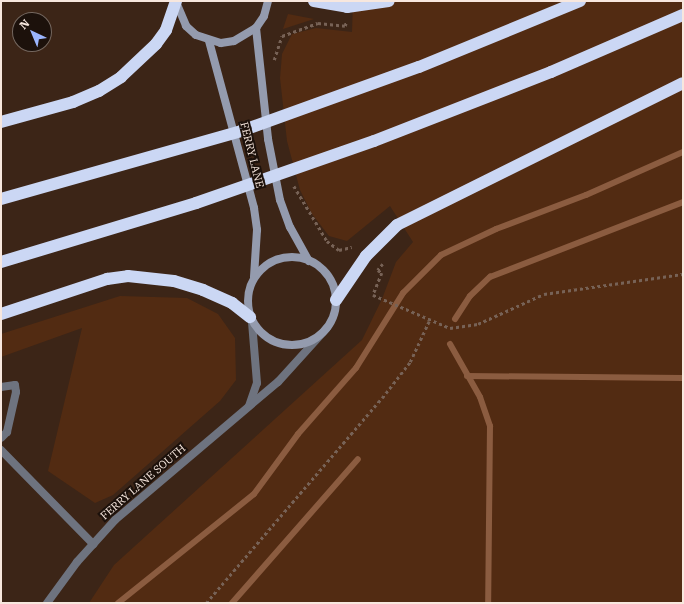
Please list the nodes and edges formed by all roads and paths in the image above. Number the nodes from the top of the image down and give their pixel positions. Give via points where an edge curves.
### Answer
1 (176, 1) edge
2 (268, 1) edge
3 (314, 1) edge
4 (389, 1) edge
5 (580, 1) edge
6 (683, 15) edge
7 (345, 26) dead end
8 (256, 28) junction
9 (209, 41) junction
10 (273, 63) dead end
11 (683, 83) edge
12 (1, 122) edge
13 (293, 183) dead end
14 (1, 199) edge
15 (358, 242) dead end
16 (309, 261) junction
17 (1, 262) edge
18 (378, 270) dead end
19 (683, 274) edge
20 (254, 278) junction
21 (336, 300) junction
22 (1, 314) edge
23 (251, 320) junction
24 (429, 321) junction
25 (327, 328) junction
26 (1, 387) edge
27 (249, 406) junction
28 (1, 438) edge
29 (1, 450) edge
30 (93, 544) junction
31 (47, 603) edge
32 (206, 603) edge

1 - 9 street via 186,26 196,35
1 - 12 highway via 166,30 156,44 105,88 66,105
2 - 8 street via 264,16
3 - 4 highway via 347,7
5 - 14 highway, bridge via 419,67 241,131
6 - 17 highway, bridge via 551,72 374,141 196,203
7 - 10 path via 318,23 282,36
8 - 9 street via 234,41
8 - 16 street, FERRY LANE via 268,139 280,200 290,227
9 - 20 street, FERRY LANE via 254,208 257,230
11 - 21 highway via 397,225 366,256
13 - 15 path via 310,217 327,241 339,250 353,247
16 - 20 street via 284,257 262,268
16 - 21 street via 329,277
18 - 24 path via 382,273 372,295
19 - 24 path via 544,294 478,324 450,328
20 - 23 street via 248,290
21 - 25 street via 334,315
22 - 23 highway via 107,279 128,276 174,281 203,290 232,303
23 - 25 street via 267,338 288,346 316,339
23 - 27 street via 257,383
24 - 32 path via 410,362 382,398
25 - 27 street, FERRY LANE SOUTH via 278,382
26 - 28 street via 15,385 16,392 7,432
27 - 30 street, FERRY LANE SOUTH via 115,520
29 - 30 street
30 - 31 street, FERRY LANE SOUTH

